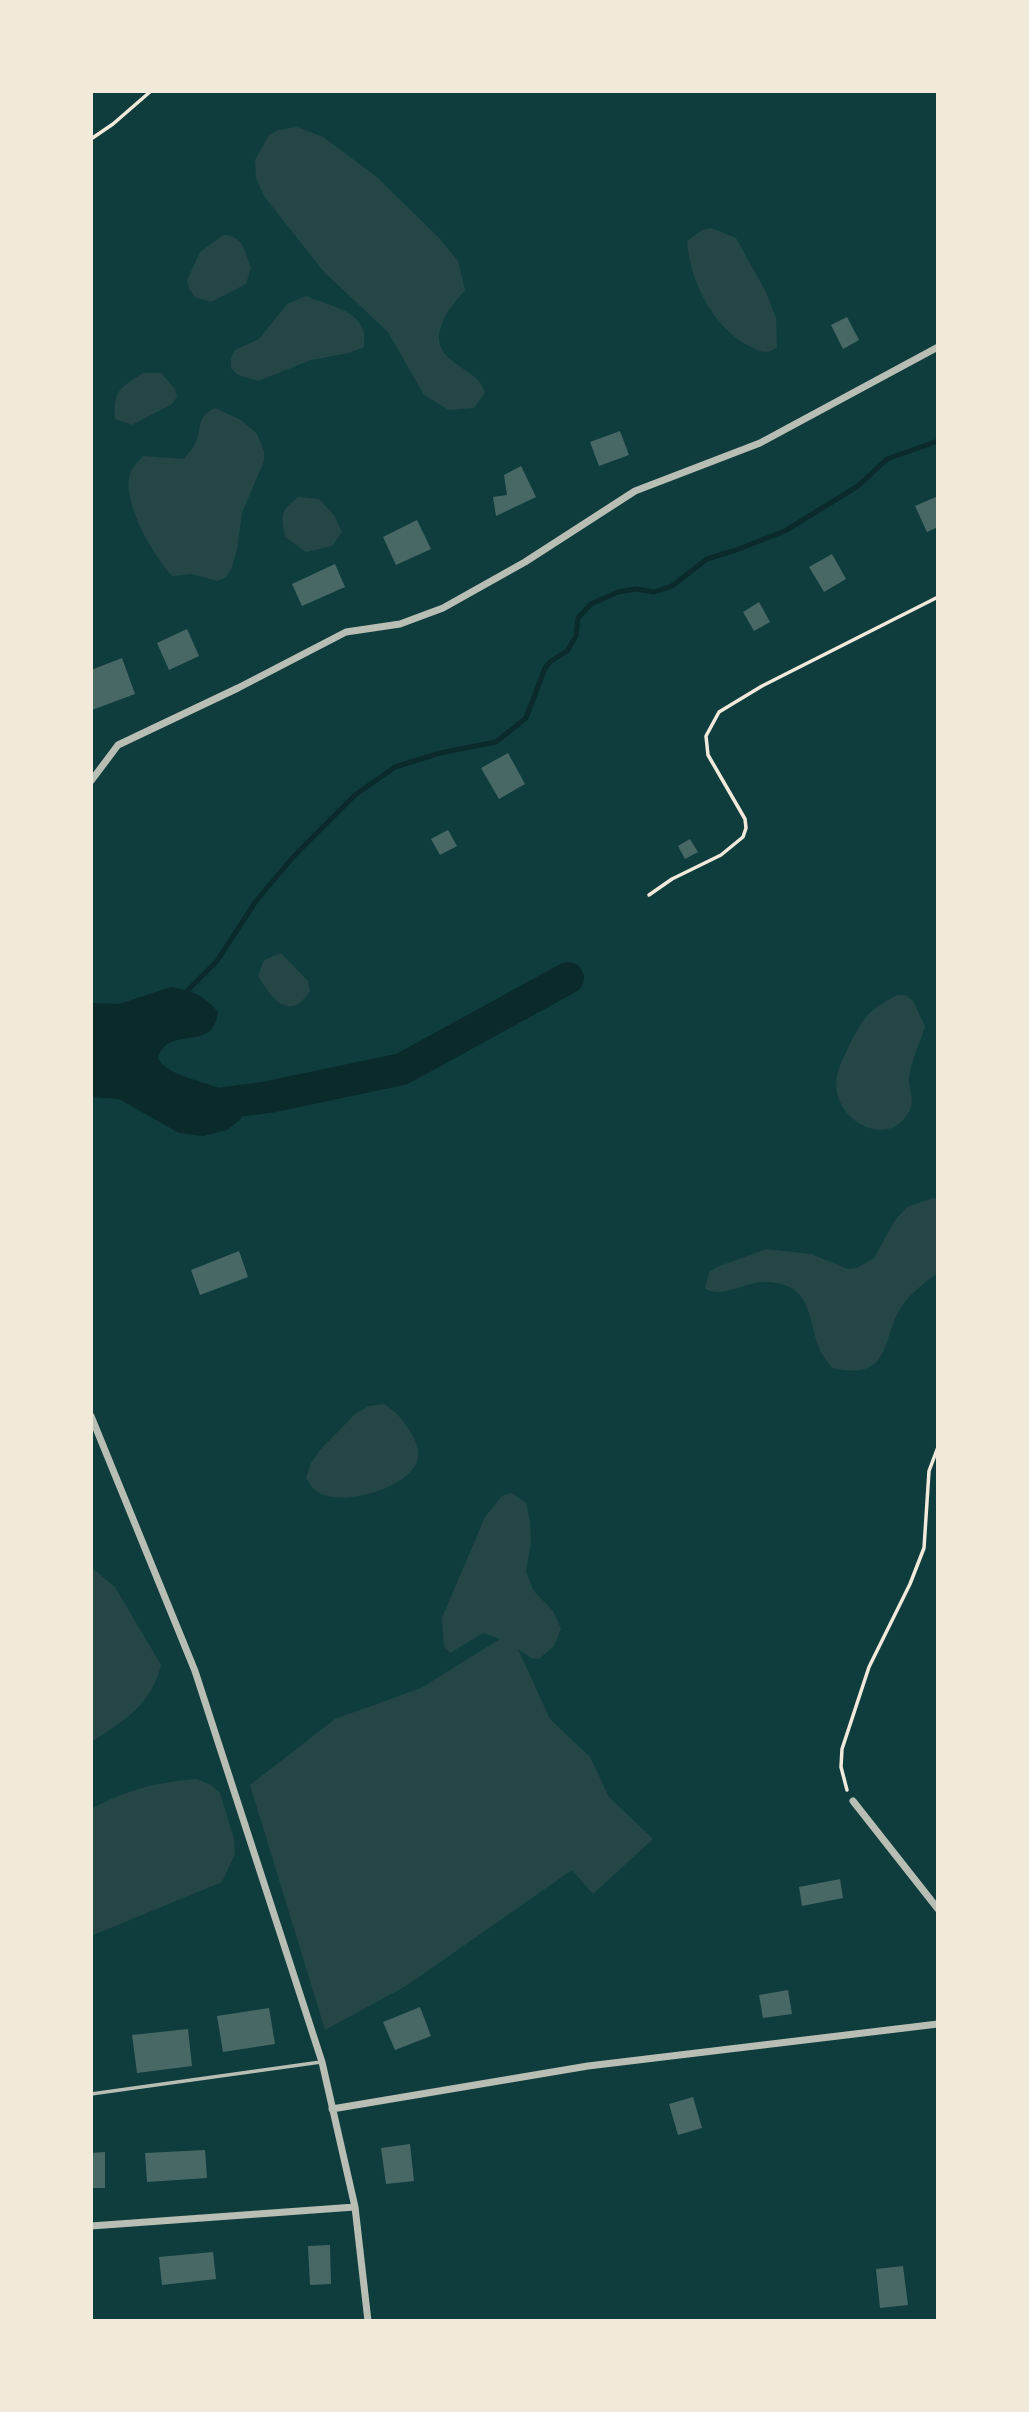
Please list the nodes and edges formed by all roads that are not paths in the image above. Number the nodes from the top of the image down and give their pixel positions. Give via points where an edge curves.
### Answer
1 (938, 347) edge
2 (91, 781) edge
3 (91, 1416) edge
4 (853, 1801) road end
5 (938, 1909) edge
6 (938, 2024) edge
7 (322, 2062) junction
8 (91, 2094) edge
9 (332, 2109) junction
10 (355, 2207) junction
11 (91, 2225) edge
12 (368, 2321) edge

1 - 2 street via 760,443 635,492 443,608 400,624 346,632 118,745
3 - 7 street via 195,1671
4 - 5 street
6 - 9 street via 588,2066
7 - 8 lane
7 - 9 street
9 - 10 street
10 - 11 street
10 - 12 street

